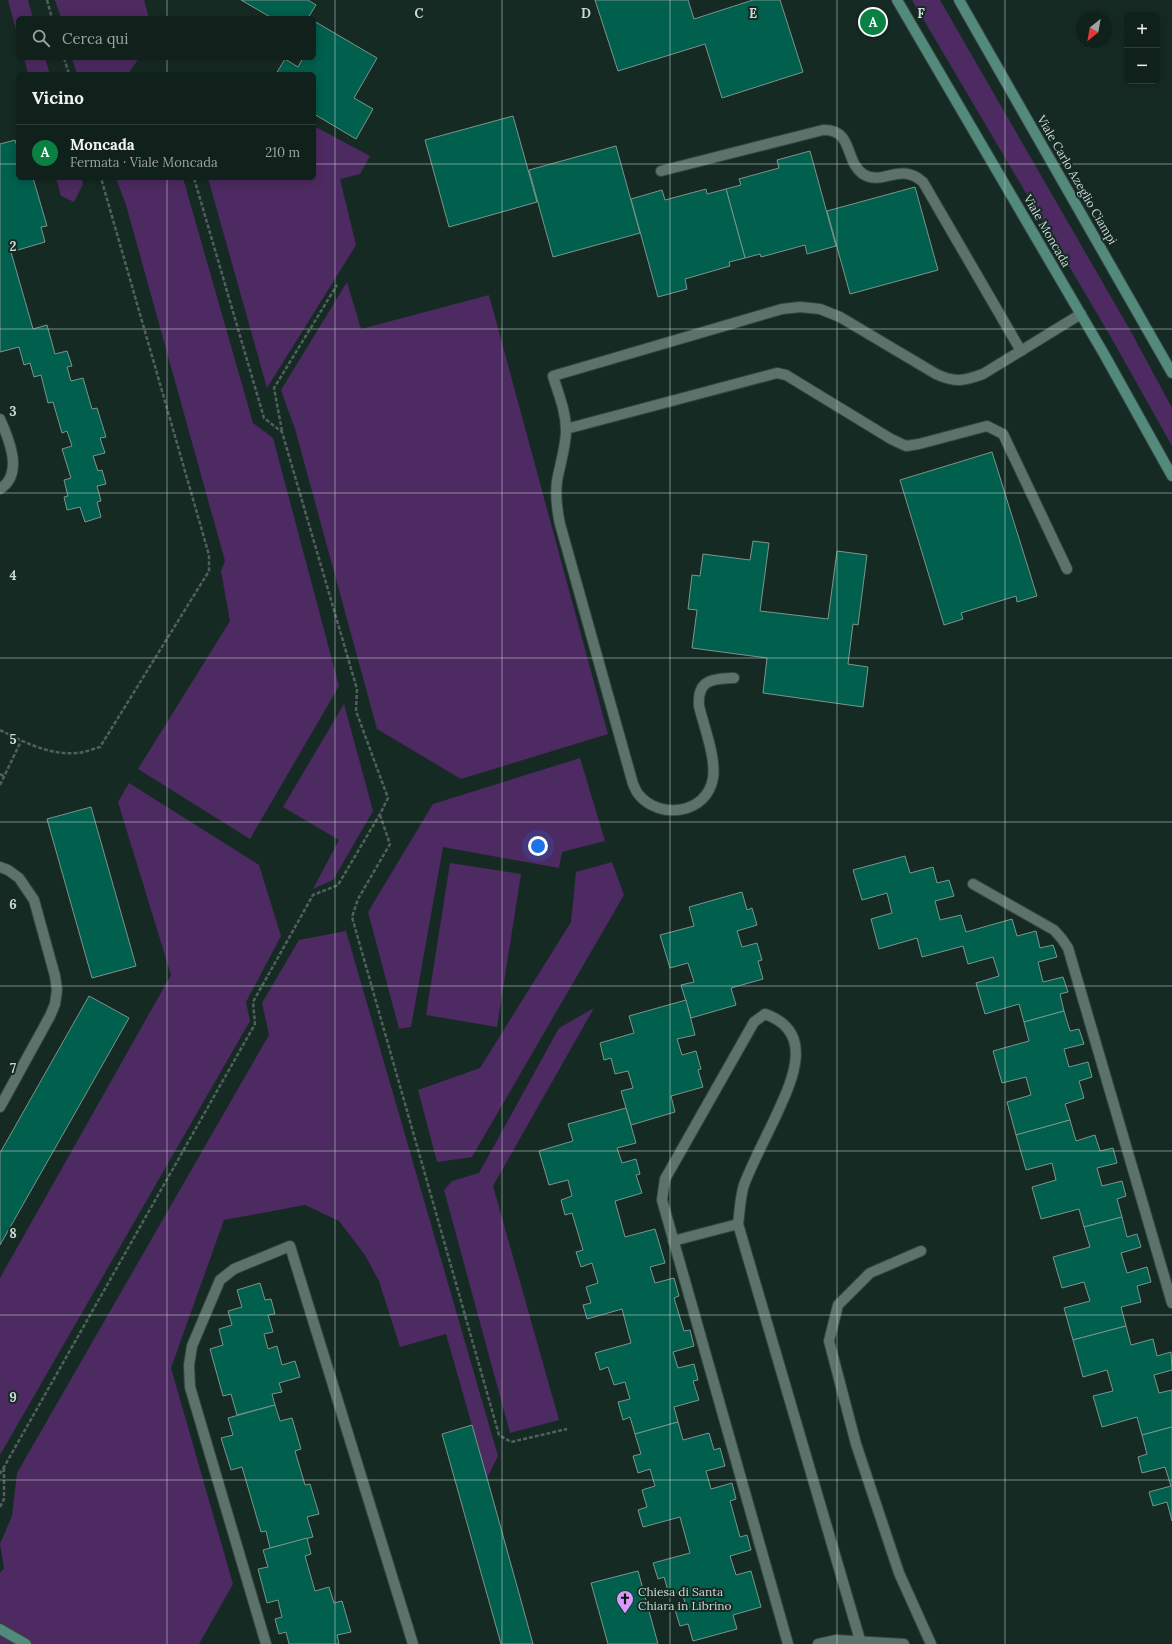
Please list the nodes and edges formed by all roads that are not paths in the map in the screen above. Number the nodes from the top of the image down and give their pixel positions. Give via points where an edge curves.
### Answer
1 (897, 0) edge
2 (959, 0) edge
3 (661, 171) dead end
4 (1081, 314) junction
5 (1021, 351) junction
6 (1172, 373) edge
7 (0, 419) edge
8 (566, 428) junction
9 (1172, 476) edge
10 (0, 489) edge
11 (1067, 569) dead end
12 (734, 678) dead end
13 (0, 867) edge
14 (973, 884) dead end
15 (0, 1107) edge
16 (738, 1224) junction
17 (673, 1241) junction
18 (921, 1251) dead end
19 (1172, 1303) edge
20 (0, 1629) edge
21 (860, 1640) junction
22 (26, 1644) edge
23 (266, 1644) edge
24 (413, 1644) edge
25 (788, 1644) edge
26 (818, 1644) edge
27 (904, 1644) edge
28 (931, 1644) edge

1 - 4 main road, Viale Moncada
2 - 6 main road, Viale Carlo Azeglio Ciampi
3 - 5 lane via 823,130 836,132 844,140 862,173 877,178 903,172 923,182
4 - 5 lane
4 - 9 main road, Viale Moncada
5 - 8 lane via 983,374 959,381 936,374 840,317 820,309 782,309 552,376
7 - 10 lane via 13,460 13,473 7,485
8 - 11 lane via 777,373 786,375 906,446 987,426 1003,434
8 - 12 lane via 556,489 560,524 633,784 638,794 648,803 660,809 684,810 704,797 711,783 713,766 699,706 700,690 714,679
13 - 15 lane via 19,878 34,900 57,990 50,1016
14 - 19 lane via 1054,930 1068,948
16 - 17 lane
16 - 17 lane via 744,1184 796,1065 795,1044 788,1028 777,1018 765,1014 754,1022 665,1179 662,1200
16 - 21 lane
17 - 25 lane
18 - 28 lane via 870,1273 838,1305 829,1341 856,1444 899,1573
20 - 22 main road
21 - 26 lane via 836,1640
21 - 27 lane
23 - 24 lane via 190,1387 189,1365 192,1346 220,1280 234,1269 290,1246

